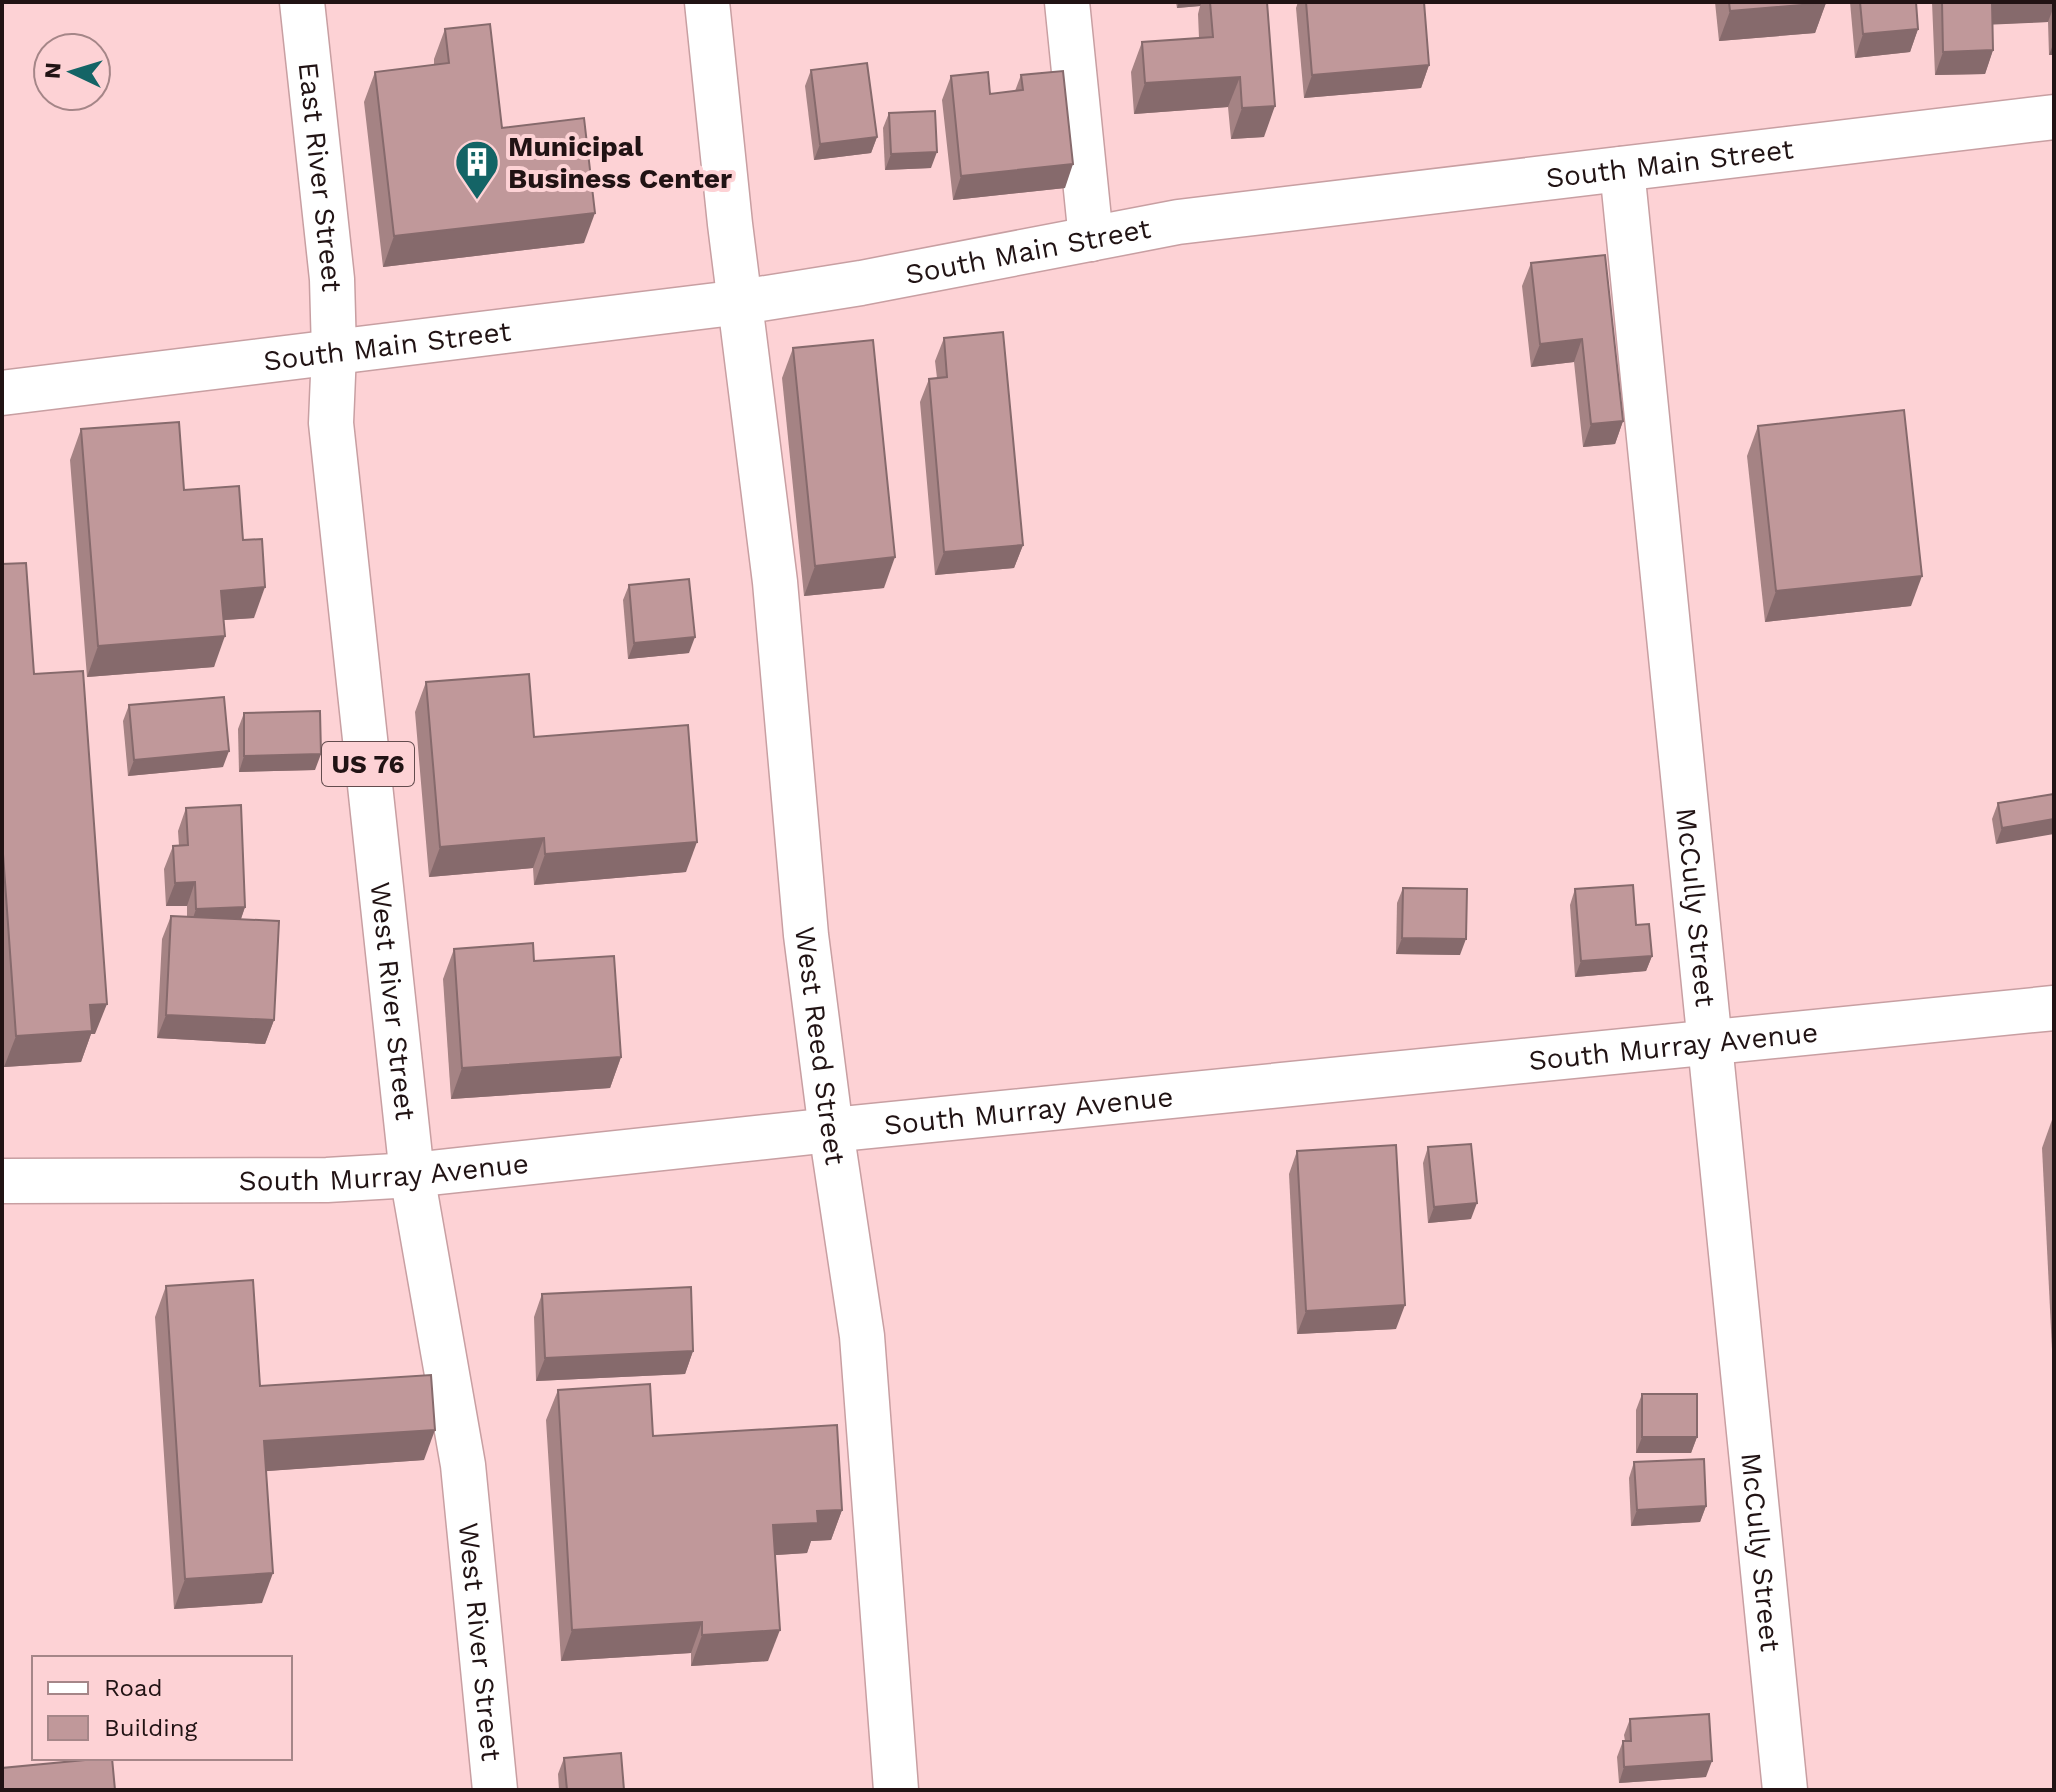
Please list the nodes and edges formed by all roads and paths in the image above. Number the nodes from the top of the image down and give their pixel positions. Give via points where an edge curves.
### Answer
1 (302, 2) edge
2 (707, 2) edge
3 (1067, 2) edge
4 (2054, 117) edge
5 (1622, 169) junction
6 (1091, 239) junction
7 (741, 302) junction
8 (334, 352) junction
9 (2, 393) edge
10 (2054, 1008) edge
11 (1711, 1042) junction
12 (831, 1130) junction
13 (412, 1175) junction
14 (2, 1181) edge
15 (495, 1790) edge
16 (896, 1790) edge
17 (1785, 1790) edge

1 - 8 main road, East River Street / US 76 via 332,279
2 - 7 main road, West Reed Street
3 - 6 main road
4 - 5 main road, South Main Street
5 - 6 main road, South Main Street via 1178,222
5 - 11 main road, McCully Street
6 - 7 main road, South Main Street
7 - 8 main road, South Main Street
7 - 12 main road, West Reed Street
8 - 9 main road, South Main Street
8 - 13 main road, West River Street / US 76 via 331,423
10 - 11 main road, South Murray Avenue
11 - 12 main road, South Murray Avenue
11 - 17 main road, McCully Street
12 - 13 main road, South Murray Avenue
12 - 16 main road, West Reed Street via 862,1336
13 - 14 main road, South Murray Avenue
13 - 15 main road, West River Street via 463,1465

